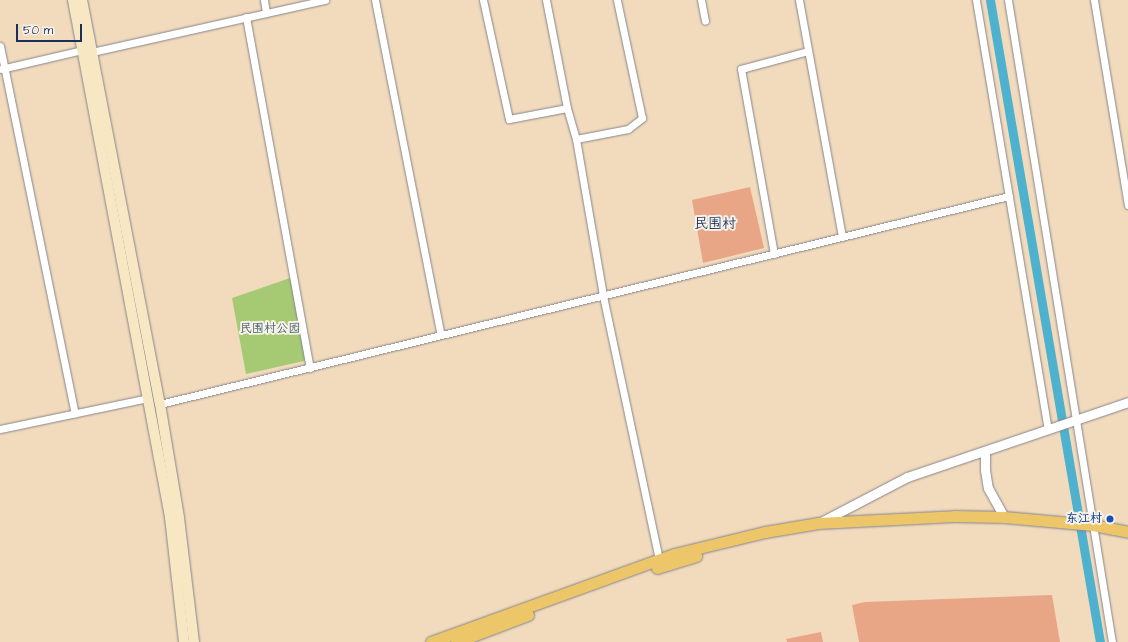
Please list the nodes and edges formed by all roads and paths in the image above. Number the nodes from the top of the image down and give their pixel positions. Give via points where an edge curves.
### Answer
1 (73, 0) edge
2 (82, 0) edge
3 (264, 0) edge
4 (325, 0) edge
5 (375, 0) edge
6 (484, 0) edge
7 (546, 0) edge
8 (617, 0) edge
9 (702, 0) edge
10 (799, 0) edge
11 (976, 0) edge
12 (1008, 0) edge
13 (1094, 0) edge
14 (266, 13) junction
15 (246, 18) junction
16 (705, 21) dead end
17 (0, 46) edge
18 (87, 51) junction
19 (808, 51) junction
20 (2, 69) edge
21 (567, 108) junction
22 (576, 139) junction
23 (1009, 196) junction
24 (1128, 205) edge
25 (842, 237) junction
26 (774, 254) junction
27 (603, 296) junction
28 (441, 335) junction
29 (310, 368) junction
30 (148, 398) junction
31 (1128, 402) edge
32 (160, 404) junction
33 (75, 413) junction
34 (1072, 421) junction
35 (1052, 428) junction
36 (0, 429) edge
37 (985, 451) junction
38 (1004, 517) junction
39 (818, 523) junction
40 (1070, 526) junction
41 (1090, 528) junction
42 (1128, 532) edge
43 (1128, 538) edge
44 (659, 560) junction
45 (184, 642) edge
46 (194, 642) edge
47 (431, 642) edge
48 (456, 642) edge
49 (1112, 642) edge

1 - 18 main road
2 - 18 main road
3 - 14 street
4 - 14 street
5 - 28 street
6 - 21 street via 509,119
7 - 21 street
8 - 22 street via 642,118 628,130
9 - 16 street
10 - 19 street
11 - 23 street
12 - 34 street
13 - 24 street
14 - 15 street
15 - 18 street
15 - 29 street
17 - 20 street
18 - 20 street
18 - 30 main road
18 - 32 main road
19 - 25 street
19 - 26 street via 741,69
20 - 33 street
21 - 22 street
22 - 27 street
23 - 25 street
23 - 35 street
25 - 26 street
26 - 27 street
27 - 28 street
27 - 44 street
28 - 29 street
29 - 32 street
30 - 33 street
30 - 45 main road via 170,517
31 - 34 street
32 - 46 main road via 179,518
33 - 36 street
34 - 35 street
34 - 41 street
35 - 37 street
37 - 38 street via 988,488
37 - 39 street via 907,477
38 - 39 main road via 954,516
38 - 40 main road
39 - 44 main road via 765,532
40 - 41 main road
40 - 48 main road via 922,521 854,525 784,535 713,551 653,569
41 - 42 main road
41 - 43 main road
41 - 49 street
44 - 47 main road

